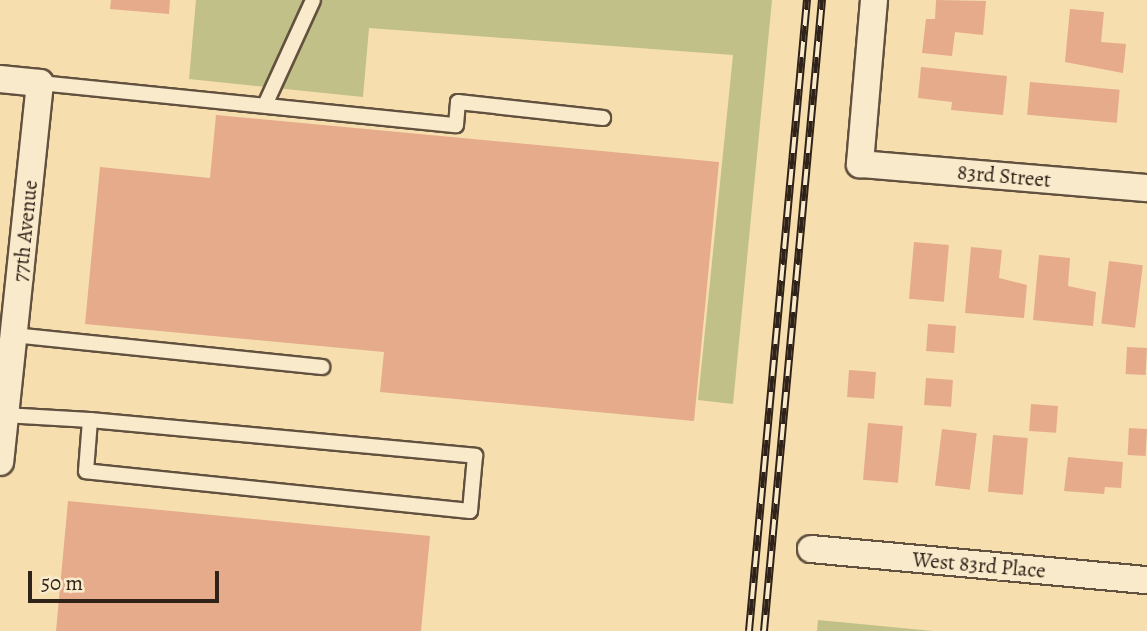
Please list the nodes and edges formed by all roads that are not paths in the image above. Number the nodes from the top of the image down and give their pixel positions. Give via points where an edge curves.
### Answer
1 (313, 0) edge
2 (874, 0) edge
3 (0, 79) edge
4 (40, 83) junction
5 (265, 106) junction
6 (603, 118) dead end
7 (1147, 188) edge
8 (13, 335) junction
9 (322, 367) dead end
10 (4, 415) junction
11 (90, 419) junction
12 (0, 461) edge
13 (811, 549) dead end
14 (1147, 580) edge

1 - 5 lane
2 - 7 street, 83rd Street via 860,164
3 - 4 street
4 - 5 lane
4 - 8 street, 77th Avenue
5 - 6 lane via 456,125 458,102
8 - 9 lane
8 - 10 street, 77th Avenue
10 - 11 lane
10 - 12 street, 77th Avenue
11 - 11 lane via 475,456 470,511 86,471
13 - 14 street, West 83rd Place

